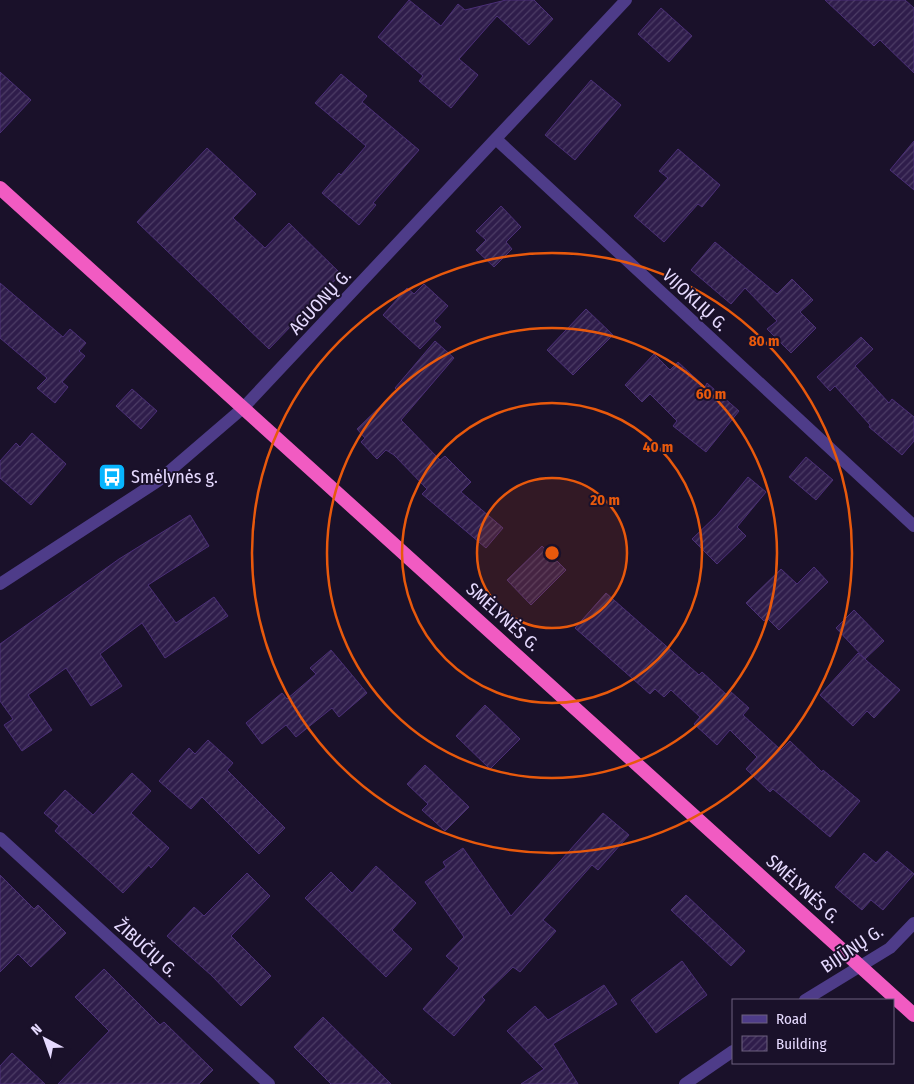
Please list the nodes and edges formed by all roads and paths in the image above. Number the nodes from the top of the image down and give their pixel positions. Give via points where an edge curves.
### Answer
1 (626, 0) edge
2 (497, 140) junction
3 (0, 188) edge
4 (243, 408) junction
5 (914, 526) edge
6 (0, 584) edge
7 (0, 838) edge
8 (914, 923) edge
9 (862, 967) junction
10 (807, 999) edge
11 (914, 1015) edge
12 (732, 1052) edge
13 (269, 1084) edge
14 (685, 1084) edge

1 - 2 street, AGUONŲ G.
2 - 4 street, AGUONŲ G.
2 - 5 street, VIJOKLIŲ G.
3 - 4 highway, SMĖLYNĖS G.
4 - 6 street, AGUONŲ G. via 158,481
4 - 9 highway, SMĖLYNĖS G.
7 - 13 street, ŽIBUČIŲ G.
8 - 9 street, BIJŪNŲ G. via 890,948
9 - 10 street, BIJŪNŲ G.
9 - 11 highway, SMĖLYNĖS G.
12 - 14 street

